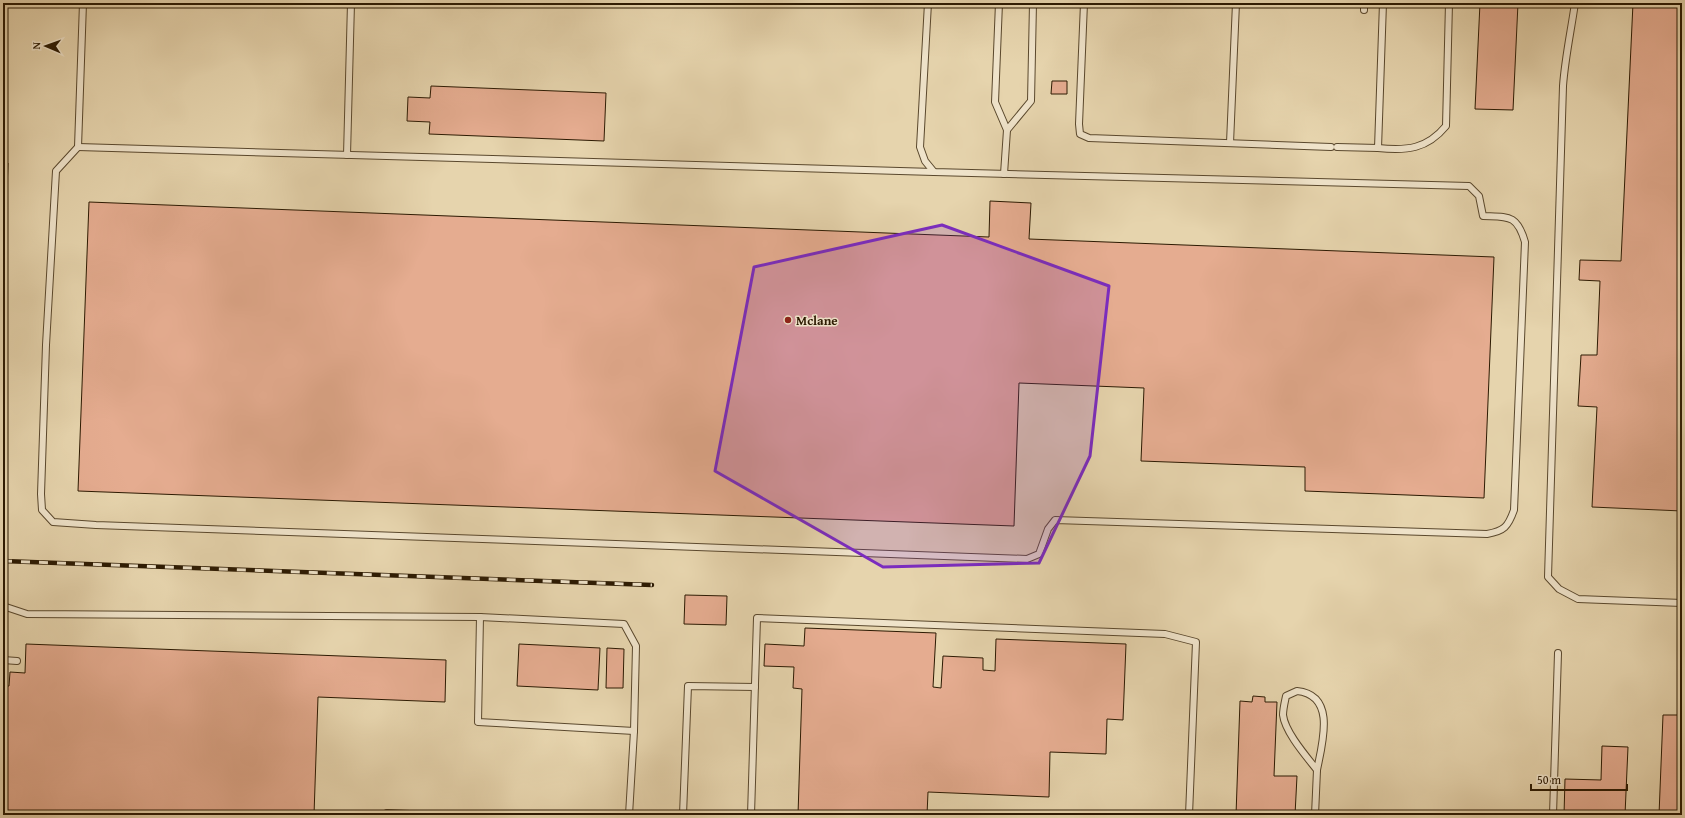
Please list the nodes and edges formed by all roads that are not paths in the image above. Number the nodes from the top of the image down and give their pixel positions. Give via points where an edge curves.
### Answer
1 (83, 3) edge
2 (351, 3) edge
3 (928, 3) edge
4 (999, 3) edge
5 (1033, 3) edge
6 (1084, 3) edge
7 (1236, 3) edge
8 (1383, 3) edge
9 (1450, 3) edge
10 (1575, 3) edge
11 (1007, 130) junction
12 (1230, 143) junction
13 (78, 147) junction
14 (1378, 148) junction
15 (347, 155) junction
16 (934, 172) junction
17 (1004, 174) junction
18 (1682, 603) edge
19 (3, 606) edge
20 (480, 617) junction
21 (1558, 653) dead end
22 (3, 660) edge
23 (17, 661) dead end
24 (755, 687) junction
25 (634, 730) junction
26 (1316, 770) junction
27 (387, 815) edge
28 (432, 815) edge
29 (629, 815) edge
30 (683, 815) edge
31 (751, 815) edge
32 (1189, 815) edge
33 (1315, 815) edge
34 (1553, 815) edge

1 - 13 lane
2 - 15 lane
3 - 16 lane via 920,147
4 - 11 lane via 995,102
5 - 11 lane via 1031,101
6 - 12 lane via 1080,134 1088,138
7 - 12 lane
8 - 14 lane
9 - 14 lane via 1446,126 1437,137 1421,146 1396,150
10 - 18 lane via 1564,63 1548,577 1559,590 1578,599
11 - 17 lane
12 - 14 lane
13 - 15 lane
13 - 17 lane via 56,171 40,494 42,510 53,522 308,534 1027,559 1039,554 1048,529 1055,520 1487,534 1499,532 1509,524 1514,510 1525,242 1520,227 1509,217 1483,216 1479,196 1469,186
15 - 16 lane
16 - 17 lane
19 - 20 lane via 27,614
20 - 25 lane via 624,624 636,646
20 - 25 lane via 478,722
21 - 34 lane
22 - 23 lane
24 - 30 lane via 688,686
24 - 31 lane
24 - 32 lane via 757,618 1165,634 1196,642
25 - 29 lane
26 - 26 lane via 1324,734 1321,704 1315,697 1298,691 1286,696 1283,715 1287,727
26 - 33 lane
27 - 28 lane

